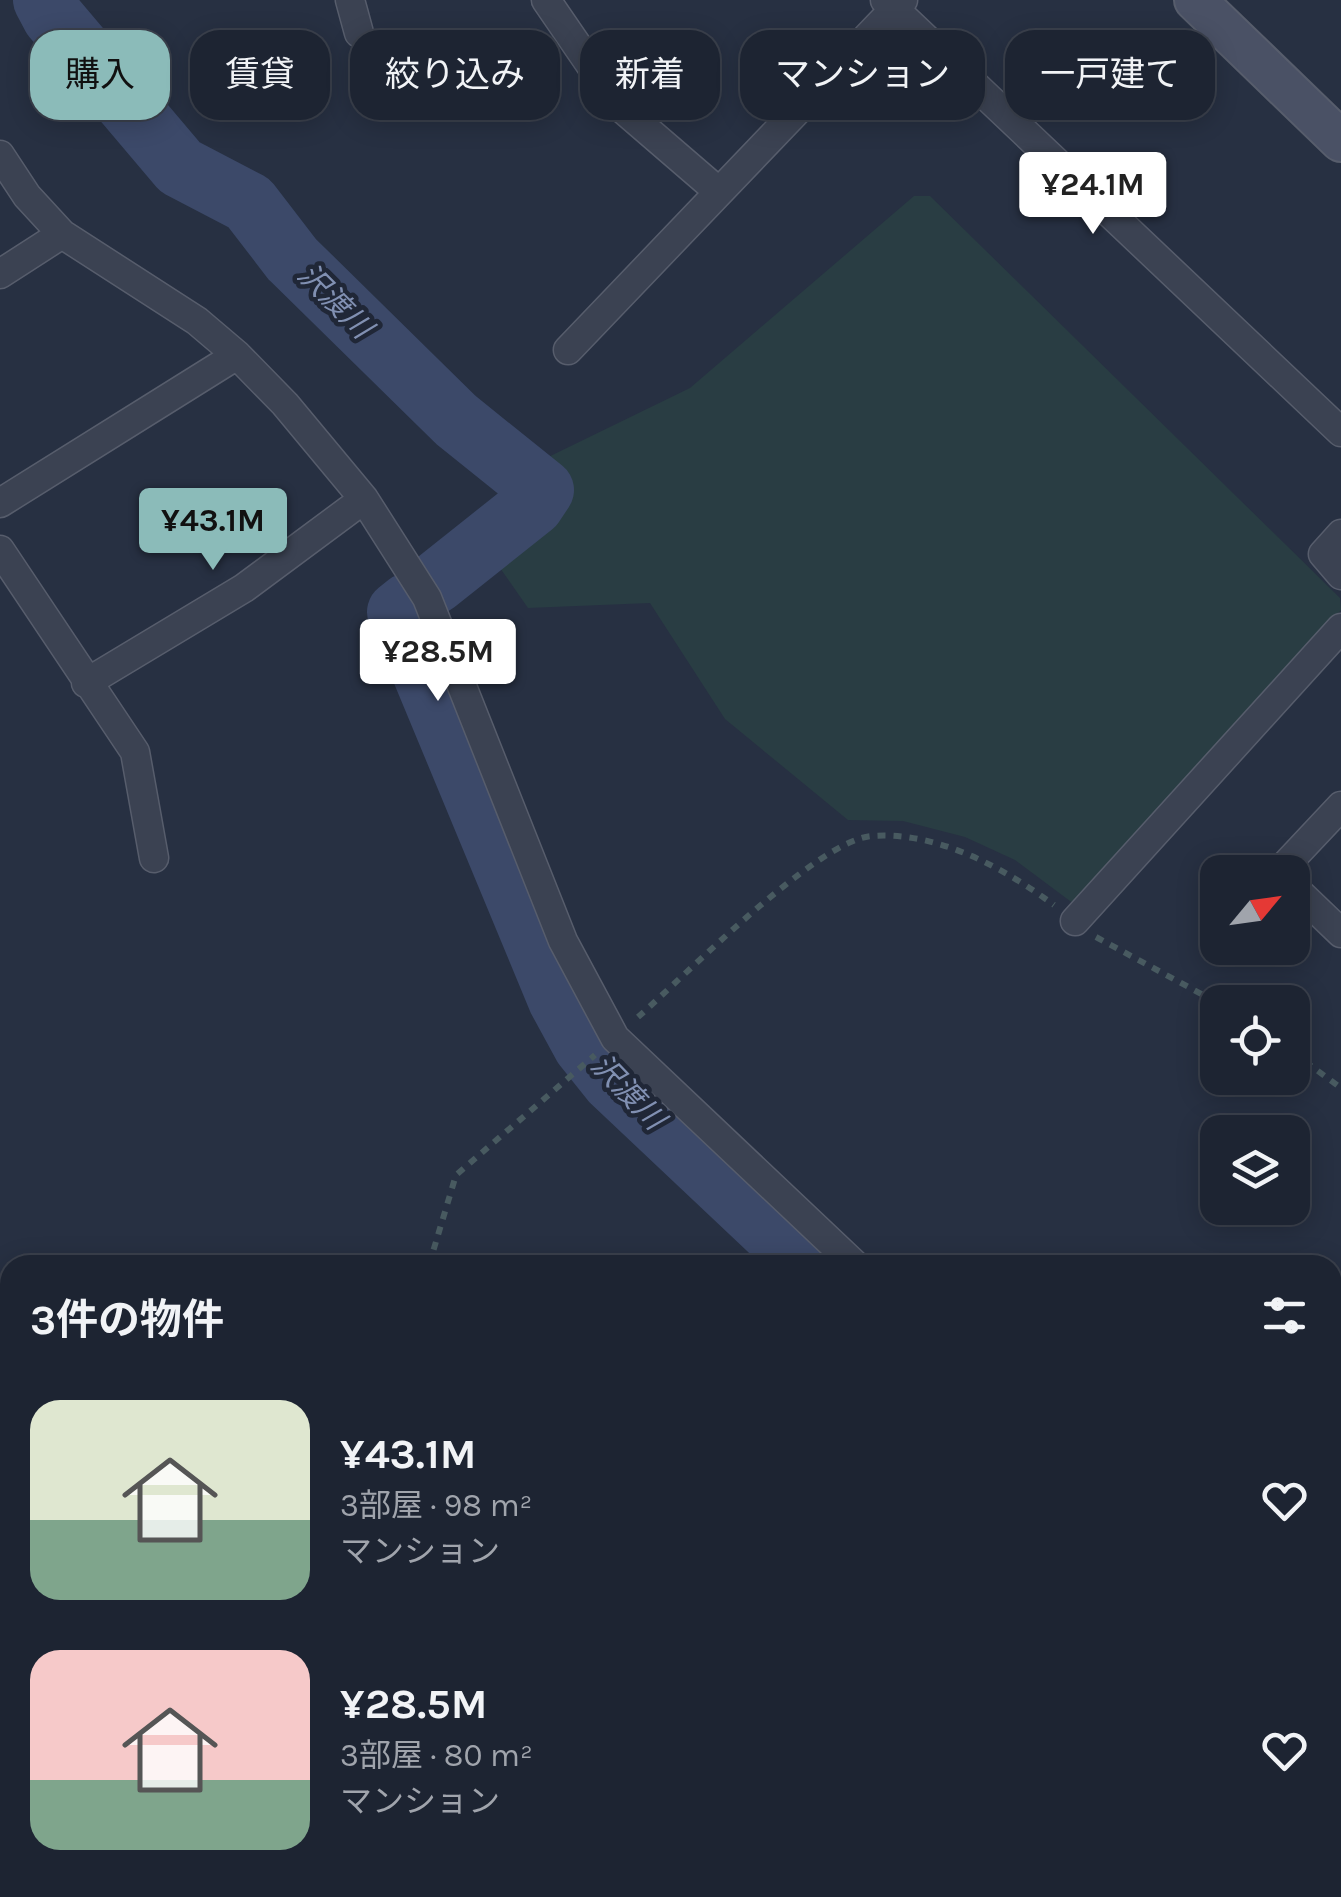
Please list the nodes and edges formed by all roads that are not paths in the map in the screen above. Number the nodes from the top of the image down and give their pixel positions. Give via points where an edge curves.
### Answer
1 (350, 0) edge
2 (546, 0) edge
3 (1195, 0) edge
4 (894, 3) edge
5 (358, 30) edge
6 (1341, 141) edge
7 (0, 156) edge
8 (719, 192) junction
9 (62, 234) junction
10 (0, 274) edge
11 (568, 350) dead end
12 (236, 355) junction
13 (1341, 432) edge
14 (364, 499) junction
15 (0, 503) edge
16 (1341, 534) edge
17 (0, 550) edge
18 (1341, 575) edge
19 (1341, 628) edge
20 (86, 683) junction
21 (1341, 806) edge
22 (1294, 855) edge
23 (154, 858) dead end
24 (1310, 903) edge
25 (1076, 922) road end
26 (1341, 933) edge
27 (845, 1255) edge

1 - 5 street
2 - 8 street via 618,105
3 - 6 street
4 - 8 street
4 - 13 street
7 - 9 street
8 - 11 street
9 - 10 street
9 - 12 street via 197,321
12 - 14 street
12 - 15 street
14 - 20 street via 244,588
14 - 27 street via 427,598 563,940 615,1038
16 - 18 street via 1323,554
17 - 20 street
19 - 25 street
20 - 23 street via 135,752
21 - 22 street
24 - 26 street

